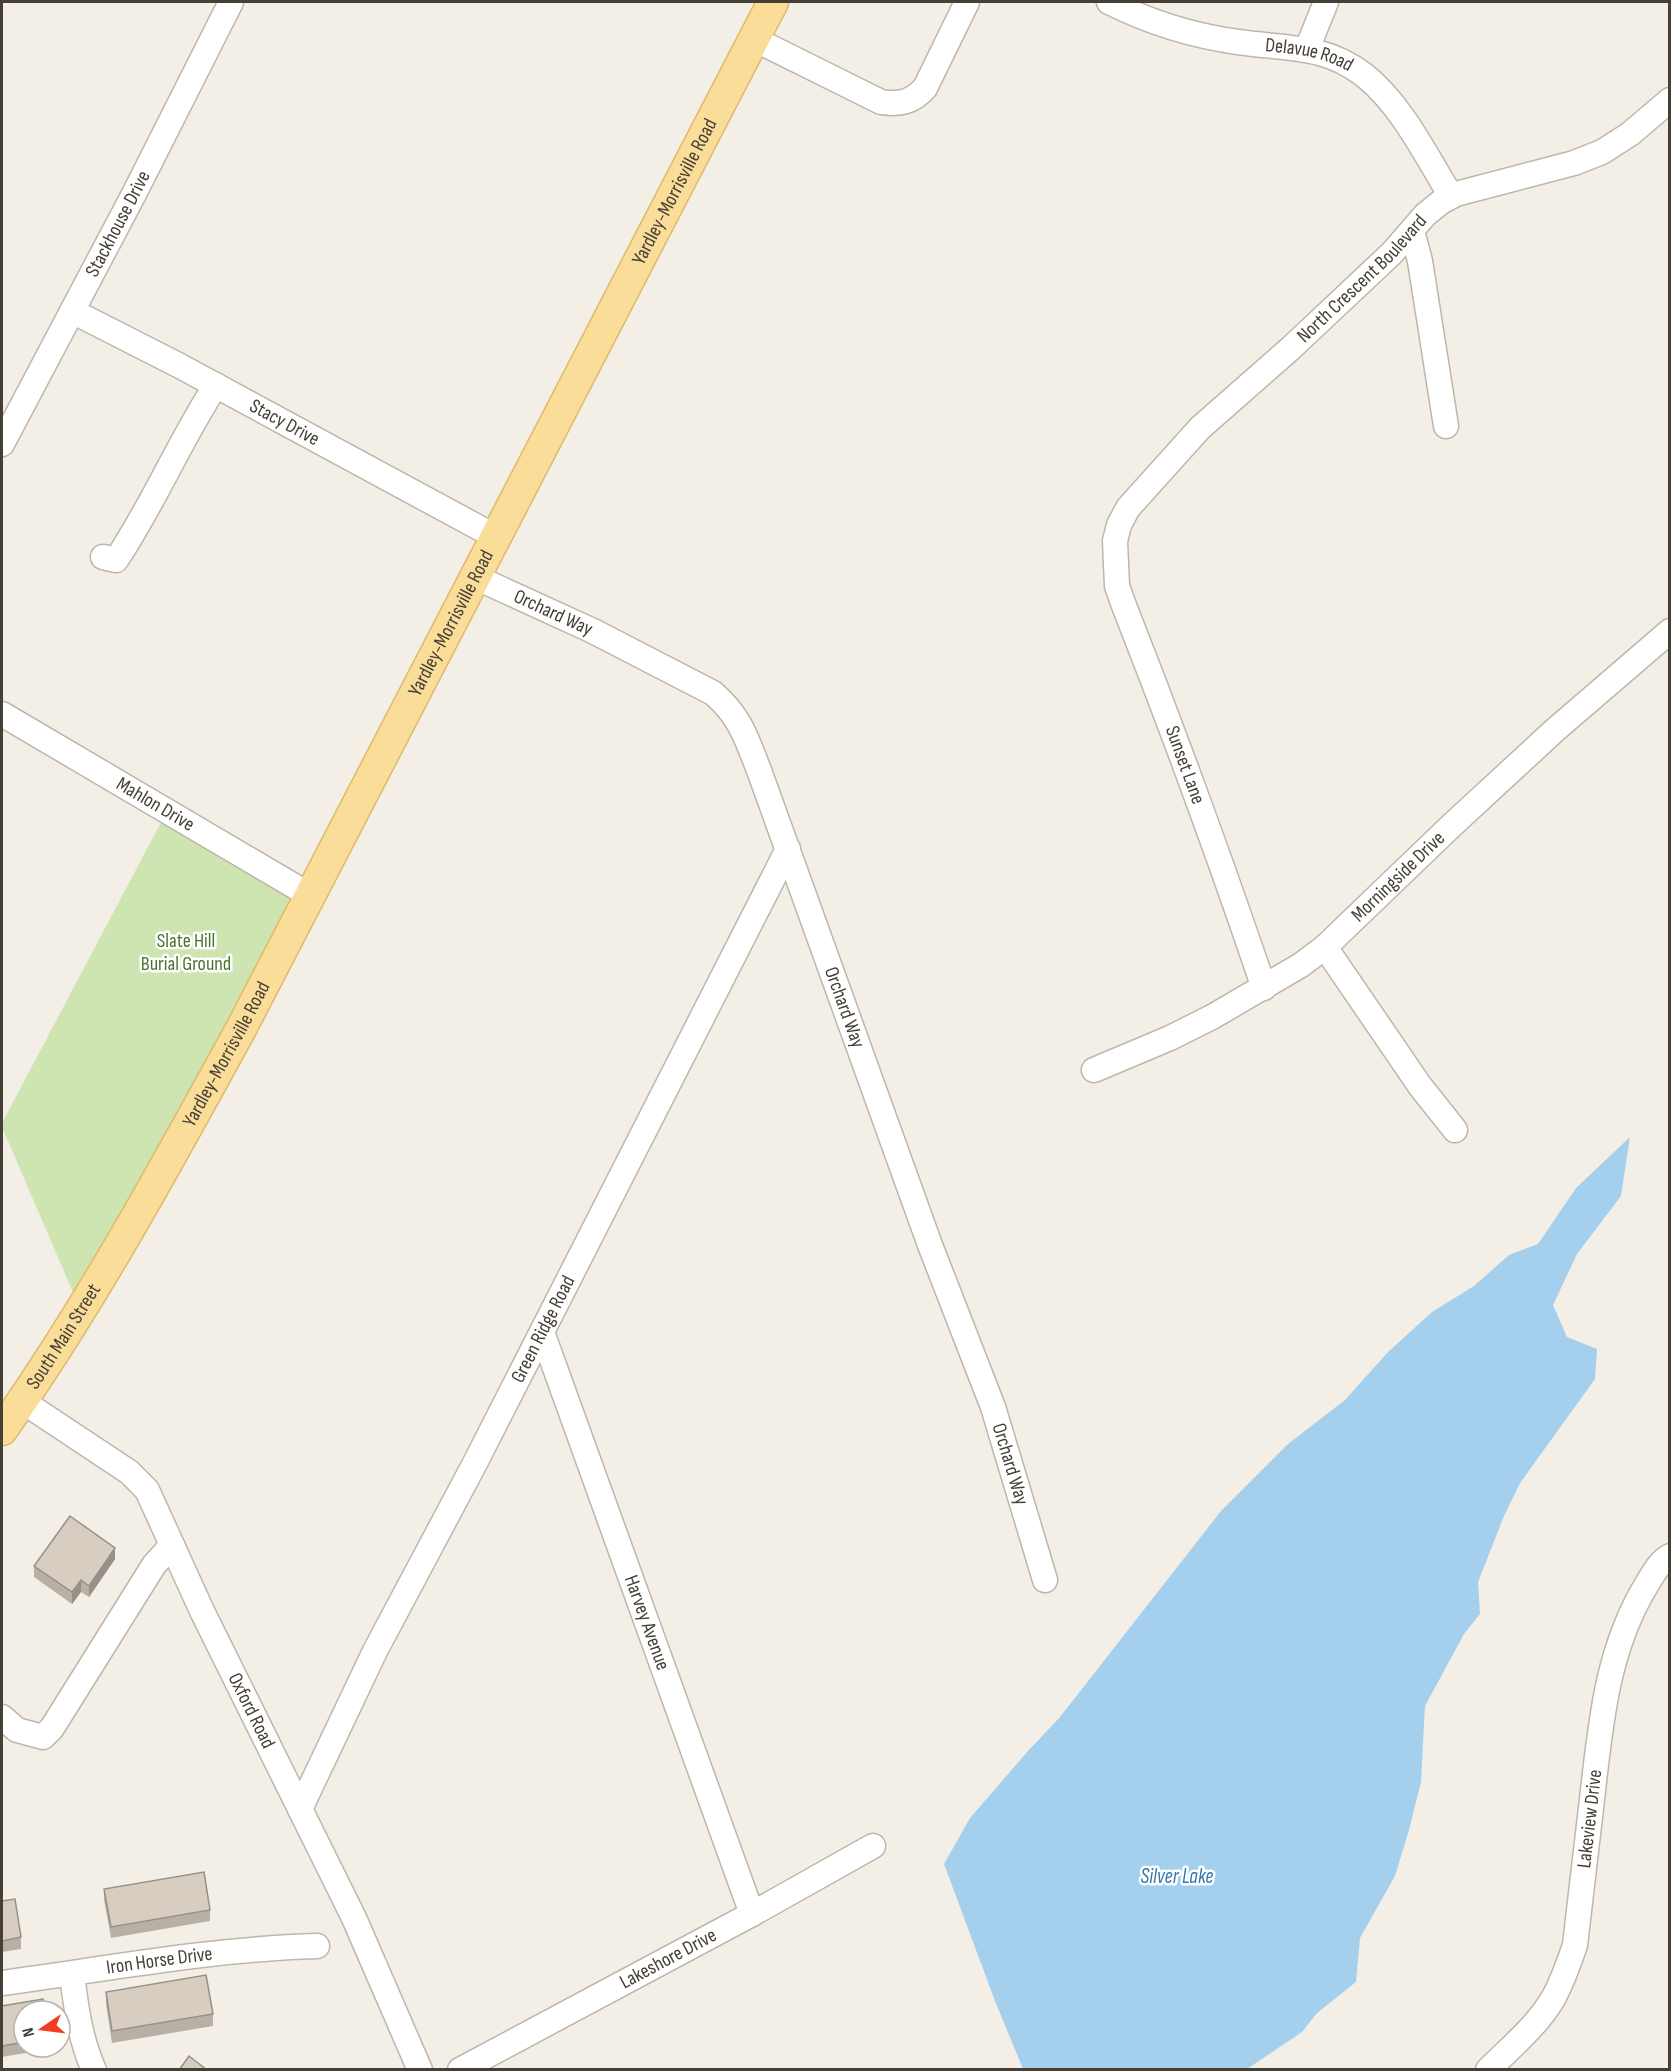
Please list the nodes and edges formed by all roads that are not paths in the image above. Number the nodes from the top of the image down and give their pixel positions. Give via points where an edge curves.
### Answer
1 (231, 2) edge
2 (773, 2) edge
3 (968, 2) edge
4 (1109, 2) edge
5 (1326, 2) edge
6 (754, 39) junction
7 (1307, 49) junction
8 (1670, 100) edge
9 (1451, 196) junction
10 (1412, 231) junction
11 (72, 311) junction
12 (216, 385) junction
13 (1446, 426) dead end
14 (2, 444) edge
15 (496, 537) junction
16 (1115, 541) joint
17 (104, 557) dead end
18 (475, 577) junction
19 (1670, 632) edge
20 (2, 714) edge
21 (788, 849) junction
22 (311, 896) junction
23 (1325, 947) junction
24 (1264, 988) junction
25 (1094, 1070) dead end
26 (1455, 1130) dead end
27 (123, 1240) joint
28 (542, 1332) junction
29 (22, 1401) junction
30 (2, 1430) edge
31 (172, 1545) junction
32 (1670, 1556) edge
33 (1045, 1580) dead end
34 (2, 1717) edge
35 (300, 1809) junction
36 (873, 1846) dead end
37 (752, 1914) junction
38 (317, 1946) dead end
39 (72, 1974) junction
40 (2, 1983) edge
41 (94, 2070) edge
42 (420, 2070) edge
43 (460, 2070) edge
44 (1488, 2070) edge

1 - 11 street, Stackhouse Drive
2 - 6 main road, Yardley-Morrisville Road
3 - 6 street via 925,88 906,103 881,102
4 - 7 street, Delavue Road via 1192,34
5 - 7 street
6 - 15 main road, Yardley-Morrisville Road
7 - 9 street, Delavue Road via 1344,61 1365,76 1402,118
8 - 9 street, North Crescent Boulevard via 1602,152
9 - 10 street, North Crescent Boulevard via 1425,215
10 - 13 street
10 - 16 street, North Crescent Boulevard via 1291,348 1200,428 1128,508
11 - 12 street, Stacy Drive
11 - 14 street, Stackhouse Drive
12 - 15 street, Stacy Drive
12 - 17 street via 135,532 116,560
15 - 18 main road, Yardley-Morrisville Road
16 - 24 street, Sunset Lane via 1117,586 1233,894
18 - 21 street, Orchard Way via 593,631 713,693 728,706 746,737
18 - 22 main road, Yardley-Morrisville Road
19 - 23 street, Morningside Drive via 1555,730
20 - 22 street, Mahlon Drive
21 - 28 street, Green Ridge Road
21 - 33 street, Orchard Way via 930,1245 993,1407
22 - 27 main road, Yardley-Morrisville Road
23 - 24 street, Morningside Drive
23 - 26 street via 1420,1086
24 - 25 street, Morningside Drive via 1170,1038
27 - 29 main road, South Main Street
28 - 35 street, Green Ridge Road via 375,1651
28 - 37 street, Harvey Avenue
29 - 30 main road, South Main Street
29 - 31 street, Oxford Road via 129,1472 147,1490
31 - 34 street via 154,1564 52,1728 43,1737 17,1730
31 - 35 street, Oxford Road
32 - 44 street, Lakeview Drive via 1662,1560 1642,1593 1613,1662 1602,1706 1575,1945 1566,1972 1537,2021
35 - 42 street, Oxford Road via 354,1918
36 - 37 street, Lakeshore Drive
37 - 43 street, Lakeshore Drive
38 - 39 street, Iron Horse Drive via 228,1952
39 - 40 street, Iron Horse Drive
39 - 41 street via 78,2020

